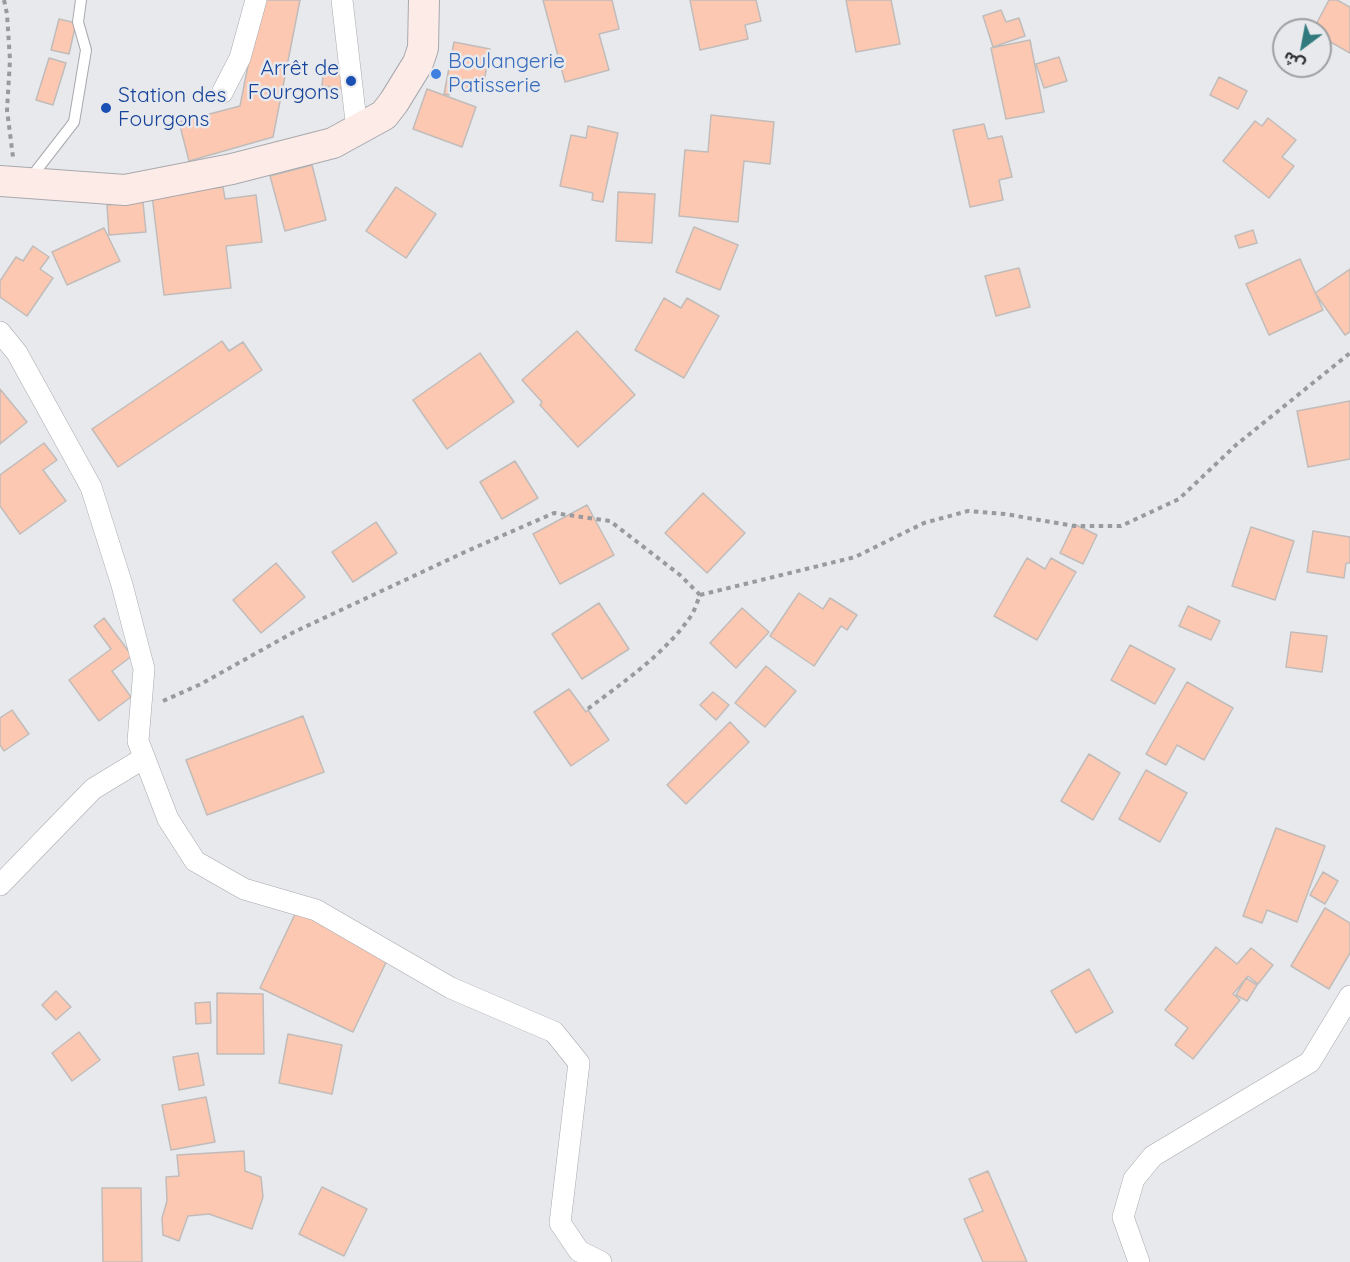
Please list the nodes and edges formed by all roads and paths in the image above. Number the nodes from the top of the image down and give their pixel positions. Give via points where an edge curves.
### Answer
1 (4, 0) edge
2 (81, 0) edge
3 (256, 0) edge
4 (342, 0) edge
5 (424, 0) edge
6 (222, 93) dead end
7 (357, 130) junction
8 (14, 182) edge
9 (0, 332) edge
10 (1350, 353) edge
11 (700, 594) junction
12 (141, 707) junction
13 (585, 711) dead end
14 (144, 758) junction
15 (0, 885) edge
16 (1350, 996) edge
17 (601, 1262) edge
18 (1139, 1262) edge

1 - 8 path via 10,60 7,110
2 - 8 lane via 78,22 86,50 74,122
3 - 6 street via 240,58
4 - 7 street
5 - 7 main road via 423,48 418,63 384,115
7 - 8 main road via 322,146 125,190
9 - 12 street via 18,353 91,487 144,669
10 - 11 path via 1236,445 1179,499 1121,526 1074,526 968,511 924,523 855,557
11 - 12 path via 610,521 554,513 294,632 171,699
11 - 13 path via 692,615 678,632 642,668
12 - 14 street via 138,741
14 - 15 street via 93,789
14 - 17 street via 168,819 195,861 244,889 316,910 451,988 554,1032 579,1063 560,1223 579,1251
16 - 18 street via 1310,1062 1154,1156 1134,1179 1124,1216

